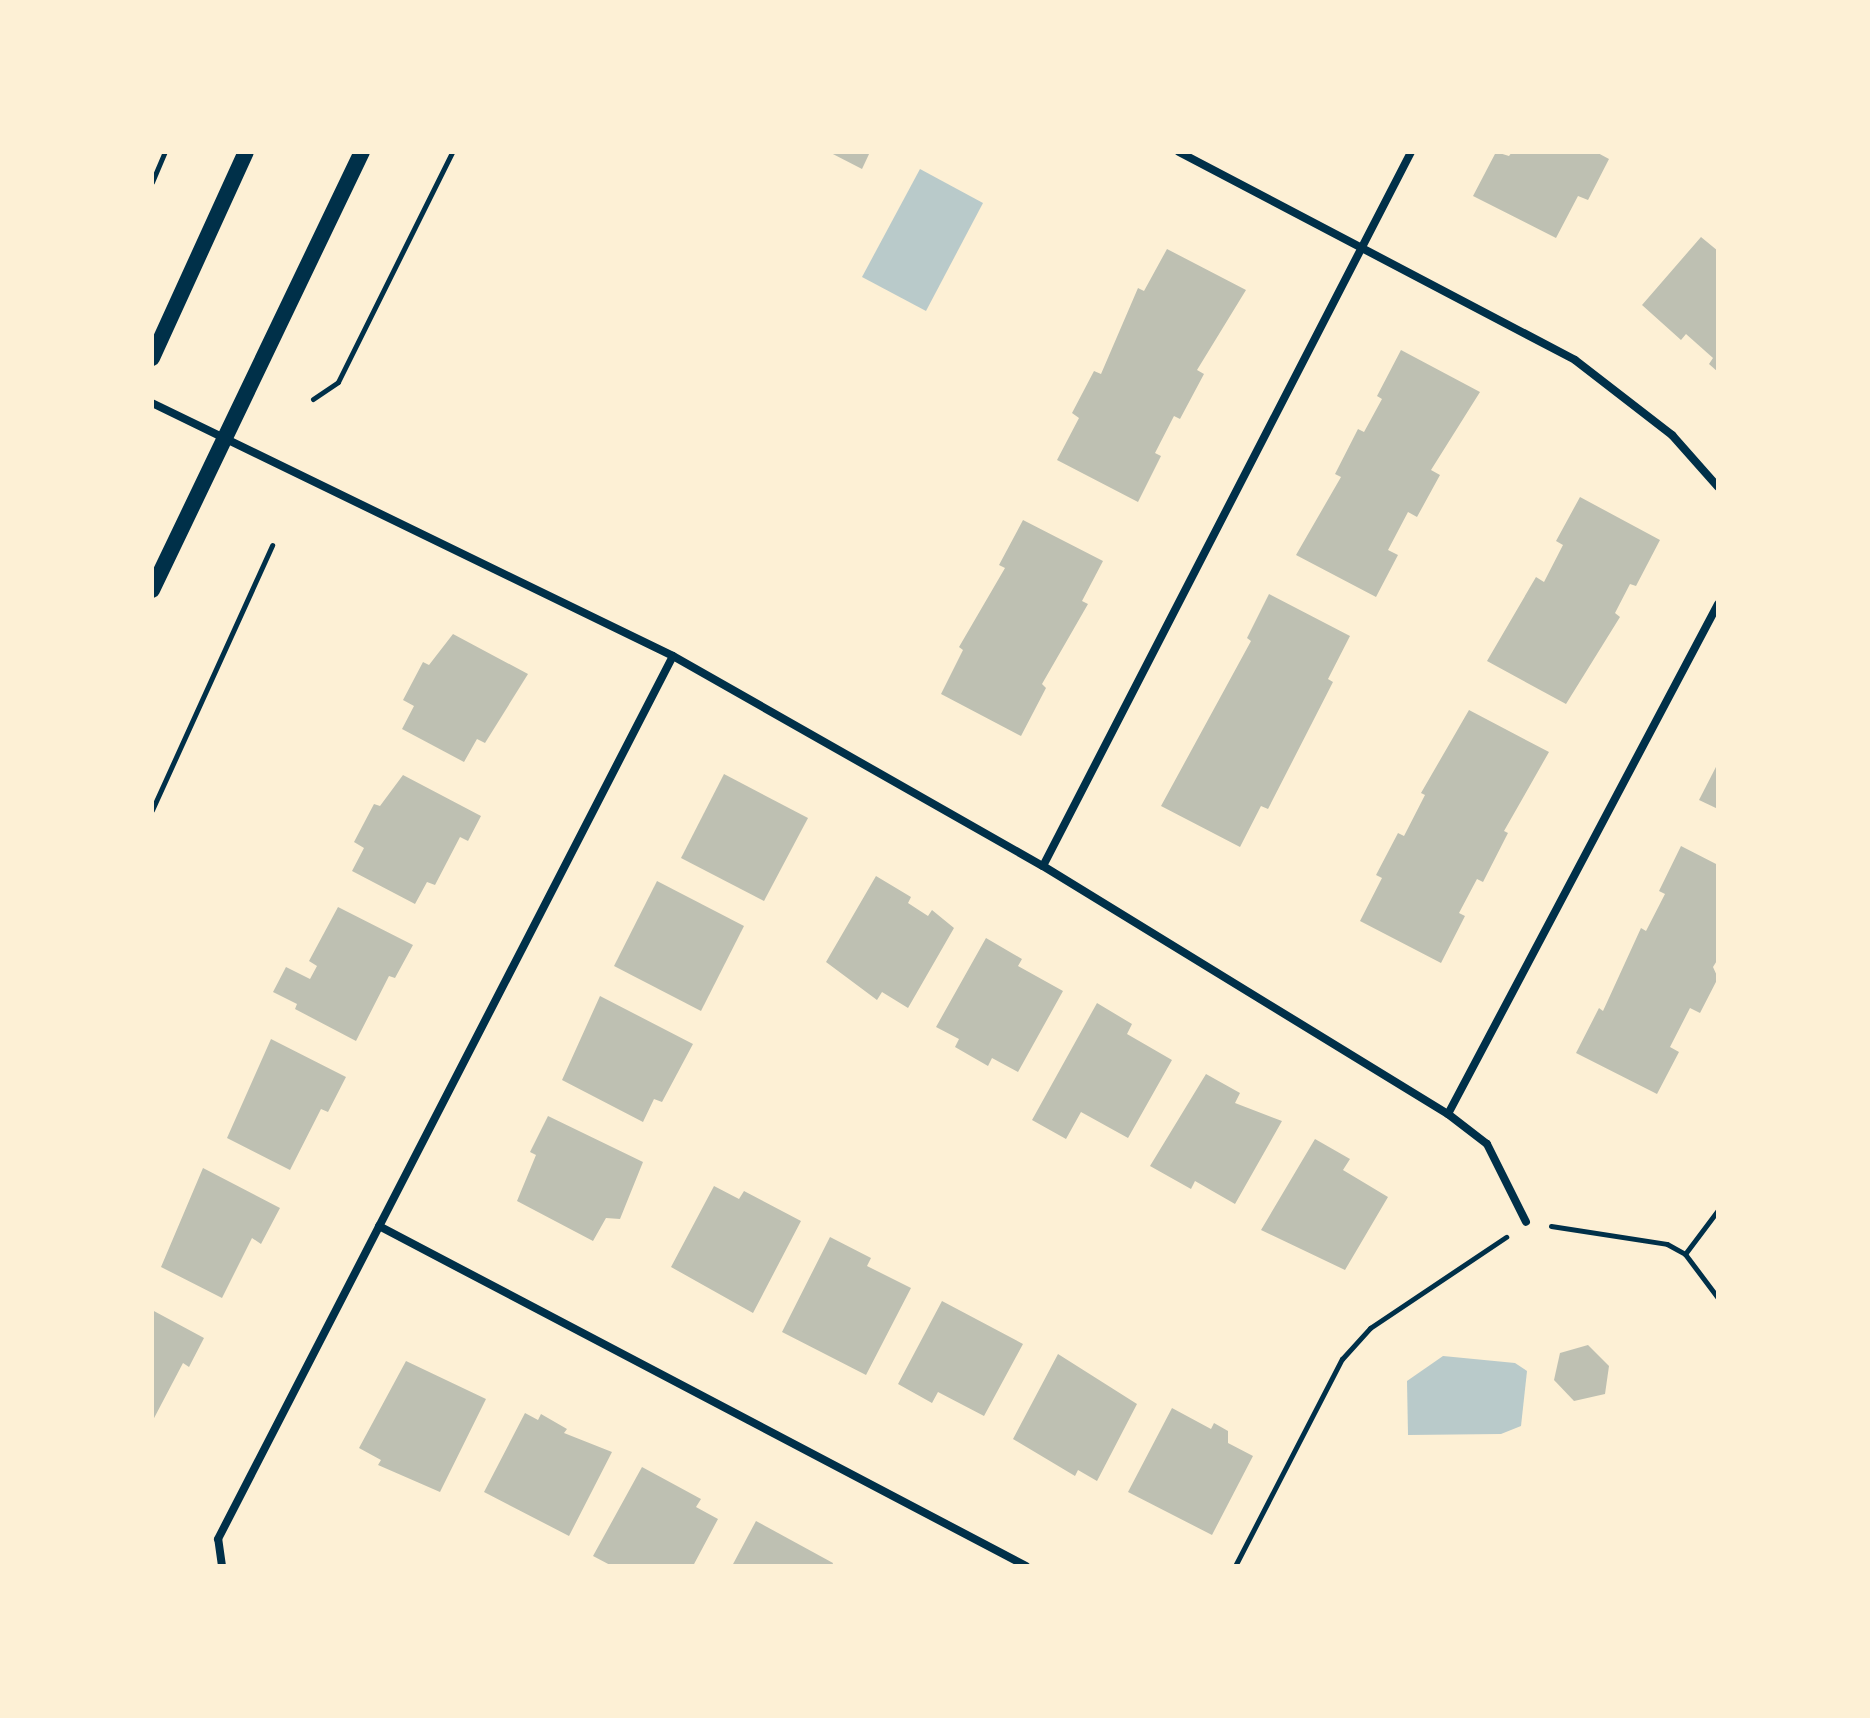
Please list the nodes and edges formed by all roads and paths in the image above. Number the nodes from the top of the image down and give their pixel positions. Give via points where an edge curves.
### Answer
1 (165, 152) edge
2 (246, 152) edge
3 (362, 152) edge
4 (452, 152) edge
5 (1179, 152) edge
6 (1411, 152) edge
7 (152, 182) edge
8 (1362, 247) junction
9 (152, 358) edge
10 (313, 399) dead end
11 (152, 403) edge
12 (222, 437) junction
13 (1718, 487) edge
14 (272, 545) dead end
15 (152, 590) edge
16 (1718, 604) edge
17 (673, 656) junction
18 (152, 810) edge
19 (1043, 866) junction
20 (1448, 1114) junction
21 (1718, 1210) edge
22 (1526, 1222) junction
23 (379, 1226) junction
24 (1685, 1254) junction
25 (1718, 1298) edge
26 (222, 1566) edge
27 (1026, 1566) edge
28 (1235, 1566) edge

1 - 7 path
2 - 9 main road
3 - 12 main road
4 - 10 path via 338,382
5 - 8 street
6 - 8 street
8 - 13 street via 1575,360 1672,435
8 - 19 street
11 - 12 street
12 - 15 main road
12 - 17 street
14 - 18 path
16 - 20 street
17 - 19 street
17 - 23 street
19 - 20 street
20 - 22 street via 1487,1144
21 - 24 path
22 - 24 path via 1667,1244
22 - 28 path via 1370,1328 1342,1359
23 - 26 street via 218,1539
23 - 27 street
24 - 25 path

